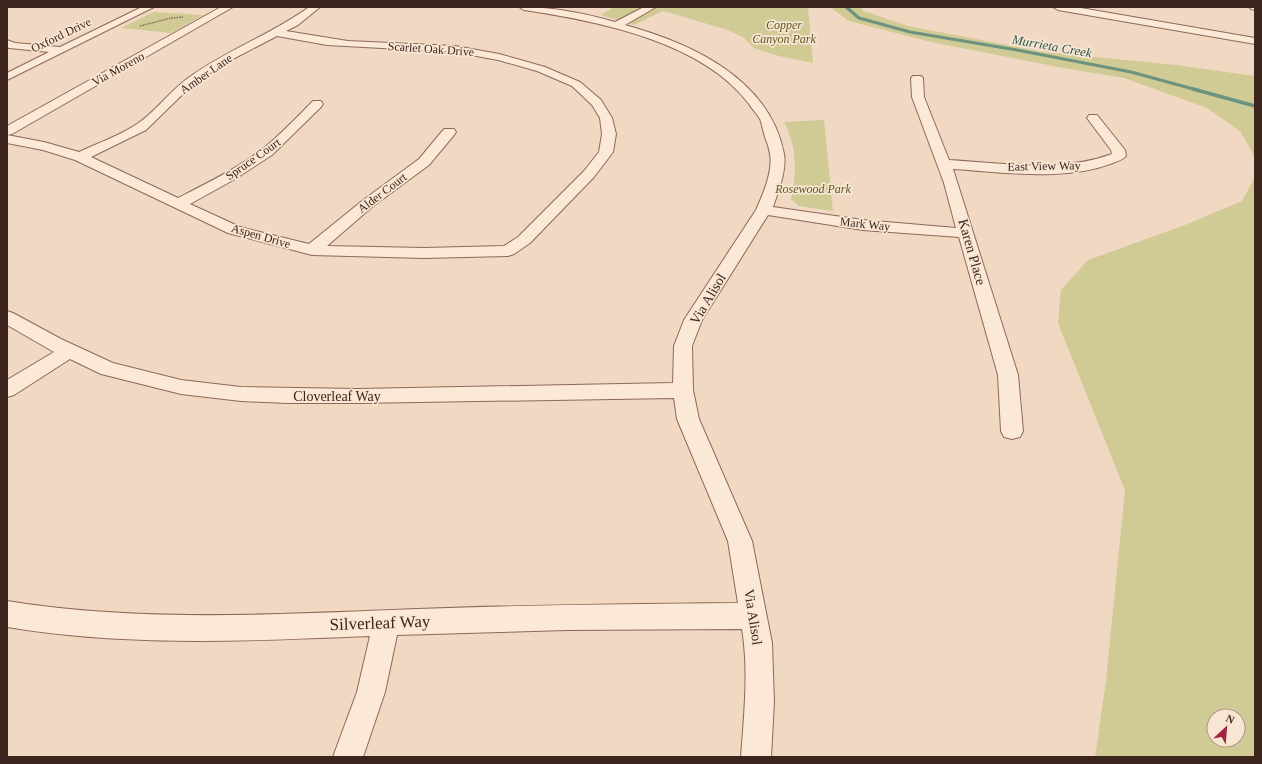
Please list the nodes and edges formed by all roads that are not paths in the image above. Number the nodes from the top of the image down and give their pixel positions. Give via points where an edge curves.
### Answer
1 (149, 7) edge
2 (228, 7) edge
3 (315, 7) edge
4 (525, 7) edge
5 (651, 7) edge
6 (1058, 7) edge
7 (617, 25) junction
8 (277, 33) junction
9 (1255, 41) edge
10 (7, 43) edge
11 (59, 50) junction
12 (7, 76) edge
13 (917, 78) dead end
14 (317, 104) dead end
15 (1093, 118) dead end
16 (7, 131) edge
17 (449, 132) dead end
18 (7, 139) edge
19 (80, 157) junction
20 (944, 164) junction
21 (180, 203) junction
22 (764, 210) junction
23 (966, 233) junction
24 (312, 250) junction
25 (508, 251) joint
26 (7, 317) edge
27 (69, 351) junction
28 (7, 390) edge
29 (683, 390) junction
30 (1012, 431) dead end
31 (8, 615) edge
32 (753, 616) junction
33 (386, 624) junction
34 (348, 757) edge
35 (756, 757) edge

1 - 11 street, Oxford Drive
2 - 16 street, Via Moreno
3 - 8 street, Amber Lane via 304,17
4 - 7 street, Via Alisol via 597,15
5 - 7 street
6 - 9 street
7 - 22 street, Via Alisol via 673,44 718,68 749,93 768,122 777,155 772,190
8 - 19 street, Amber Lane via 208,69 181,88 141,127
8 - 25 street, Scarlet Oak Drive via 327,42 455,49 499,57 541,69 576,84 596,103 606,118 609,134 606,152 589,174 524,240
10 - 11 street via 13,46
11 - 12 street, Oxford Drive
13 - 20 street, Karen Place via 918,97
14 - 21 street, Spruce Court via 290,132 260,157
15 - 20 street, East View Way via 1118,150 1119,156 1109,161 1058,168
17 - 24 street, Alder Court via 424,162 367,204
18 - 19 street, Aspen Drive via 37,143
19 - 21 street, Aspen Drive
20 - 23 street, Karen Place
21 - 24 street, Aspen Drive via 234,230
22 - 23 street, Mark Way via 862,225
22 - 29 street, Via Alisol via 693,320 683,346
23 - 30 street, Karen Place via 1008,375
24 - 25 street, Aspen Drive via 424,254
26 - 27 street, Cloverleaf Way
27 - 28 street
27 - 29 street, Cloverleaf Way via 108,369 181,387 241,394 326,396
29 - 32 street, Via Alisol via 688,419 740,541
31 - 33 street, Silverleaf Way via 57,623 110,627
32 - 33 street, Silverleaf Way via 506,619
32 - 35 street, Via Alisol via 758,643 760,702
33 - 34 street via 381,658 362,723

